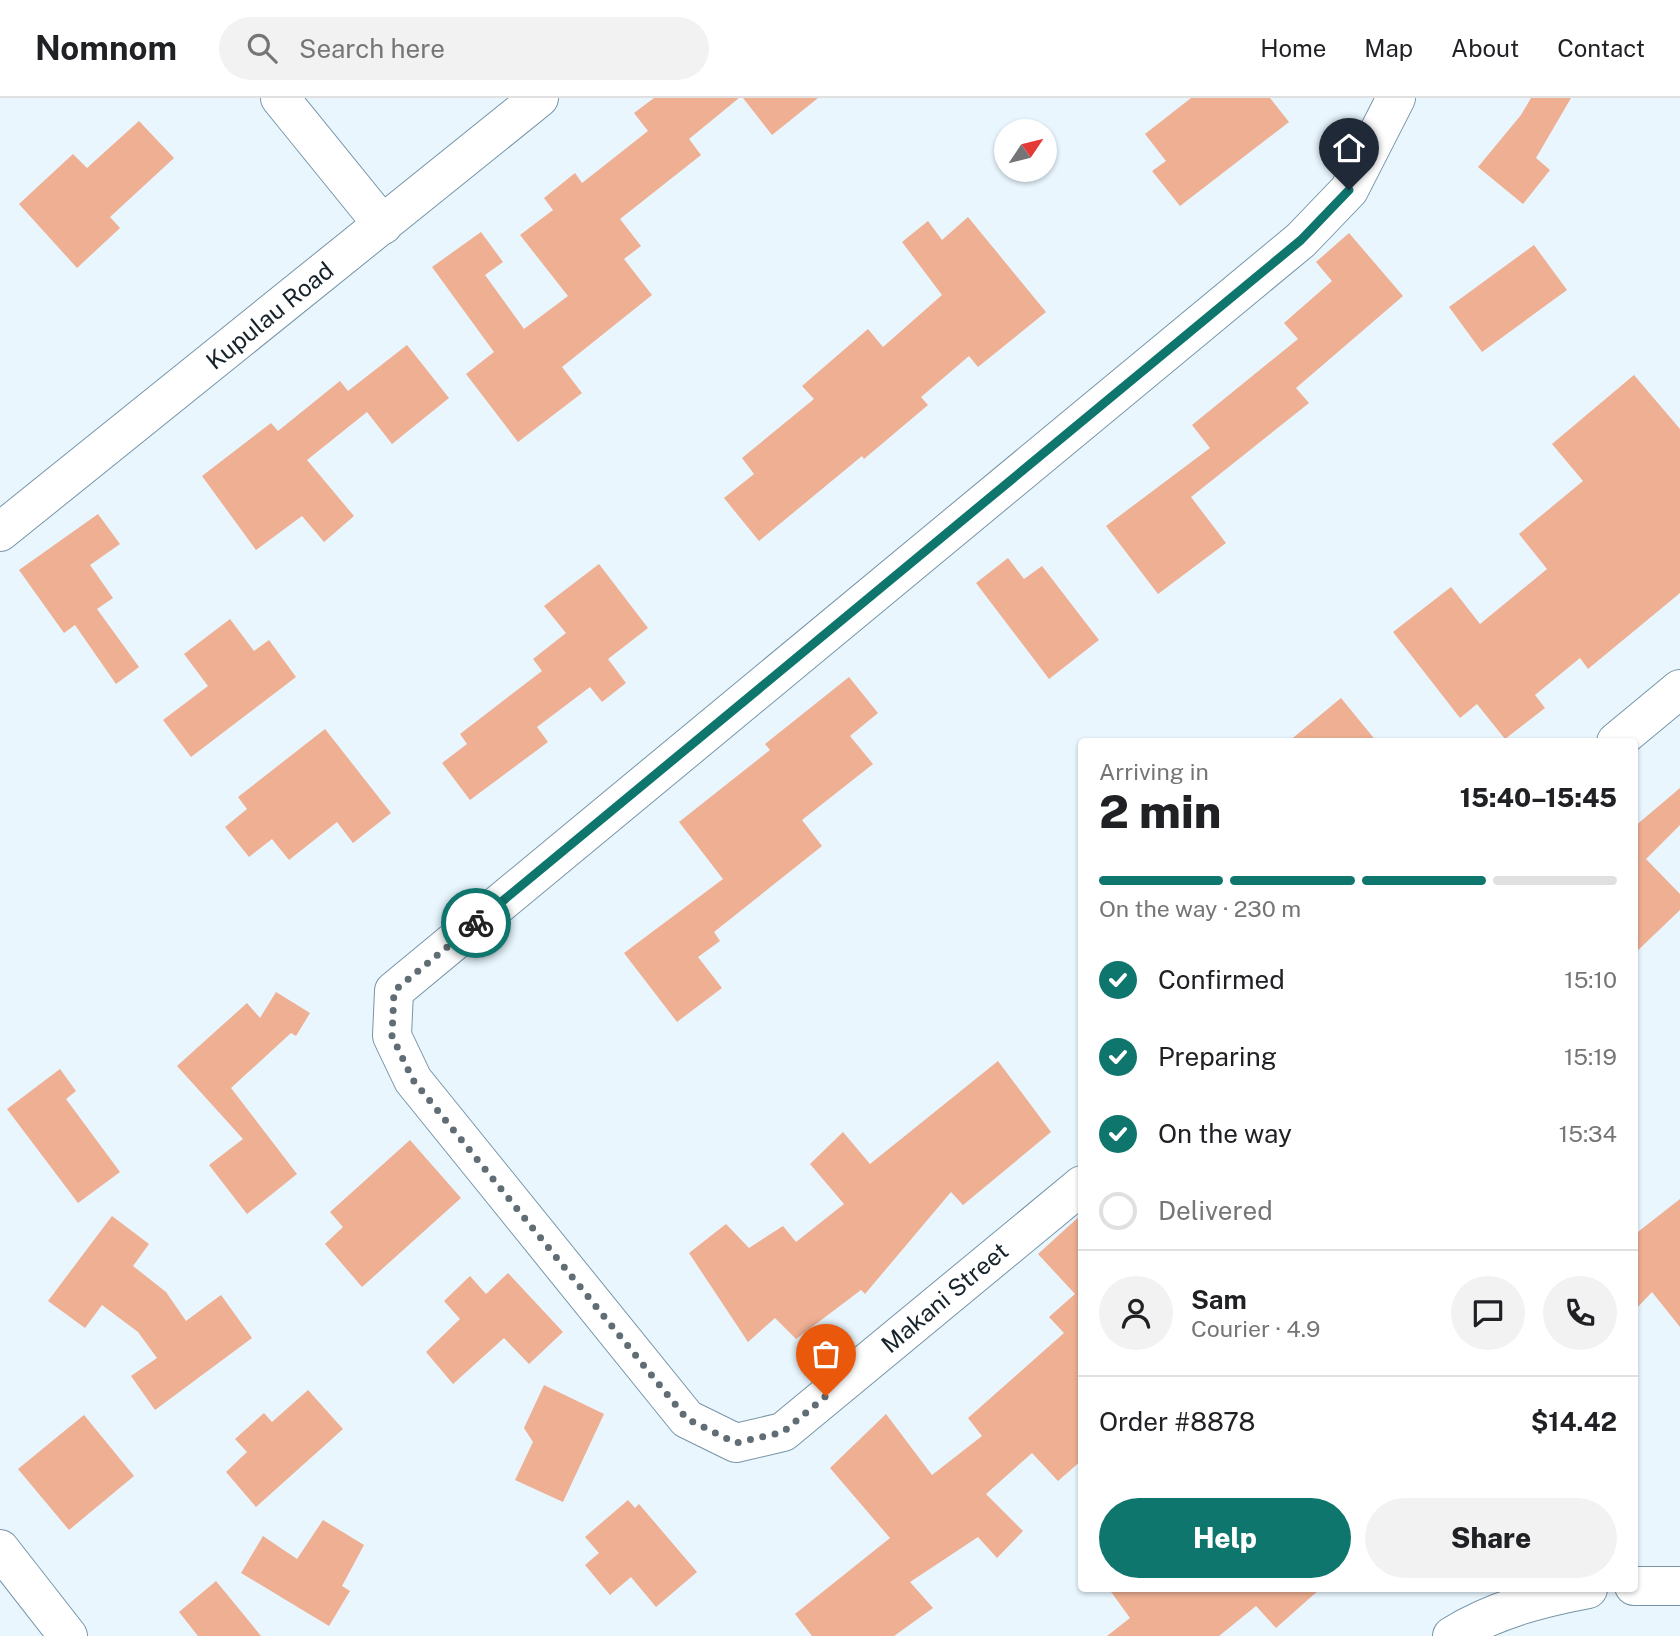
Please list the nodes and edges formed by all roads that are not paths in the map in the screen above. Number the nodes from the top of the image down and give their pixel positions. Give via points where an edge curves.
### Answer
1 (280, 98) edge
2 (539, 98) edge
3 (1395, 98) edge
4 (383, 225) junction
5 (0, 532) edge
6 (1680, 689) edge
7 (1621, 738) edge
8 (1078, 1188) edge
9 (0, 1549) edge
10 (1638, 1586) edge
11 (1680, 1587) edge
12 (1572, 1592) edge
13 (68, 1636) edge
14 (1452, 1636) edge

1 - 4 street
2 - 4 street, Kupulau Road
3 - 8 street, Makani Street via 1349,190 1301,240 394,991 392,1036 413,1080 687,1419 736,1443 783,1432
4 - 5 street, Kupulau Road
6 - 7 street
9 - 13 street
10 - 11 street
12 - 14 street via 1539,1598

